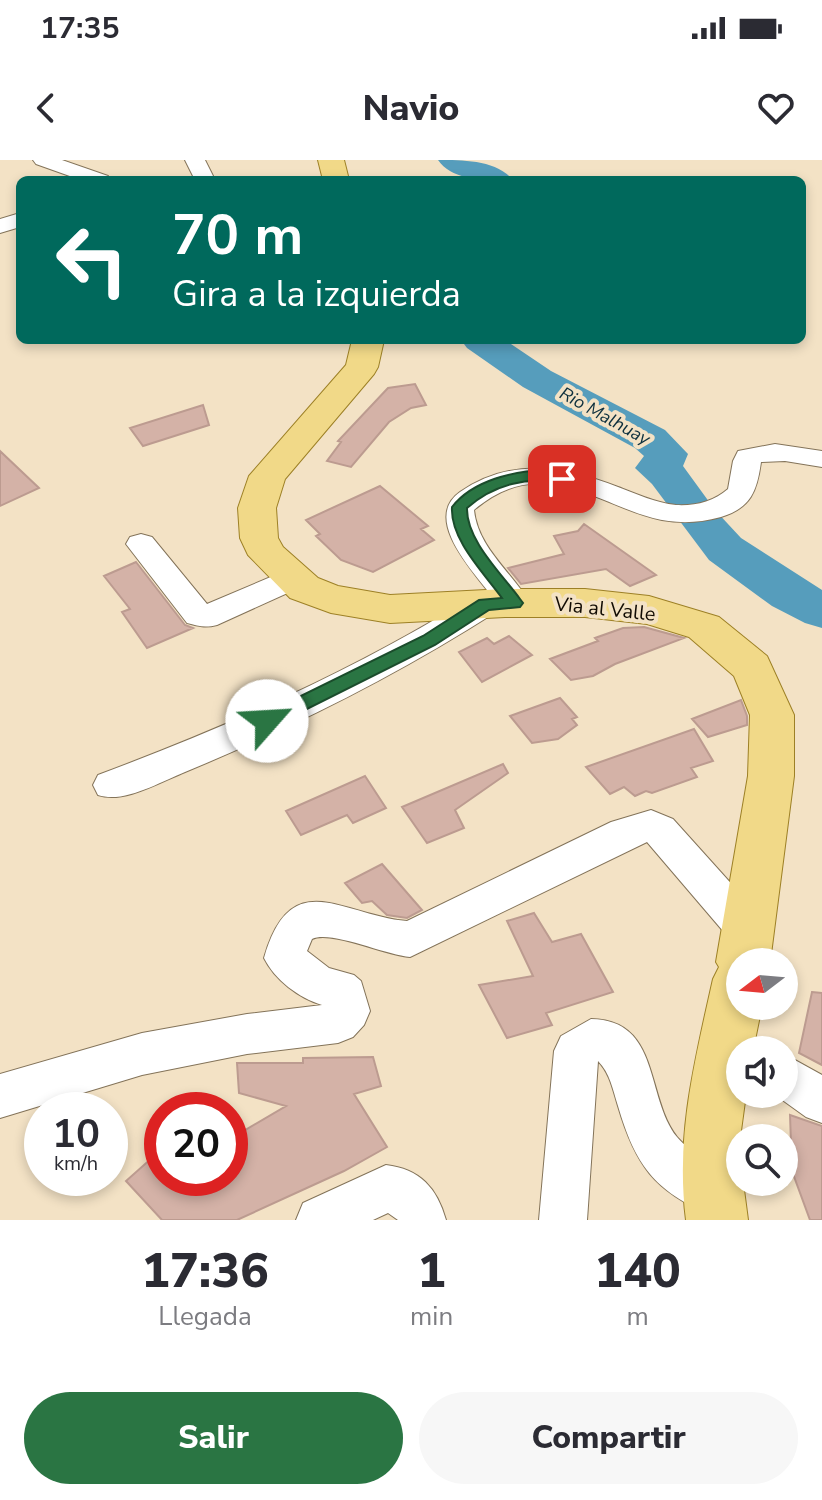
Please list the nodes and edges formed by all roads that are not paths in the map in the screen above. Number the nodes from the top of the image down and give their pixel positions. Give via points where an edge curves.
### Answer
1 (43, 160) edge
2 (89, 176) edge
3 (367, 344) edge
4 (822, 459) edge
5 (141, 544) dead end
6 (292, 579) junction
7 (500, 604) junction
8 (111, 785) dead end
9 (737, 948) edge
10 (745, 948) edge
11 (726, 1074) edge
12 (798, 1085) edge
13 (0, 1096) edge
14 (822, 1101) edge
15 (714, 1206) edge
16 (320, 1220) edge
17 (422, 1220) edge
18 (563, 1220) edge

1 - 2 street
3 - 6 main road, Via al Valle via 362,367 267,476 257,508 259,538
4 - 7 street via 789,452 748,457 743,488 732,502 688,514 650,510 546,475 517,476 459,507 459,519
5 - 6 street via 198,615 206,617
6 - 7 main road, Via al Valle via 331,599 390,609
7 - 8 street via 213,748
7 - 10 main road, Via al Valle via 585,603 649,610 704,627 752,667 772,715 771,776
9 - 13 street via 660,830 651,825 624,833 410,939 382,936 325,917 295,927 285,958 319,985 346,995 349,1011 338,1023 142,1054
11 - 15 main road, Via al Valle via 714,1104
12 - 14 street
15 - 18 street via 656,1147 635,1086 614,1046 591,1040 576,1051
16 - 17 street via 386,1189 408,1195

